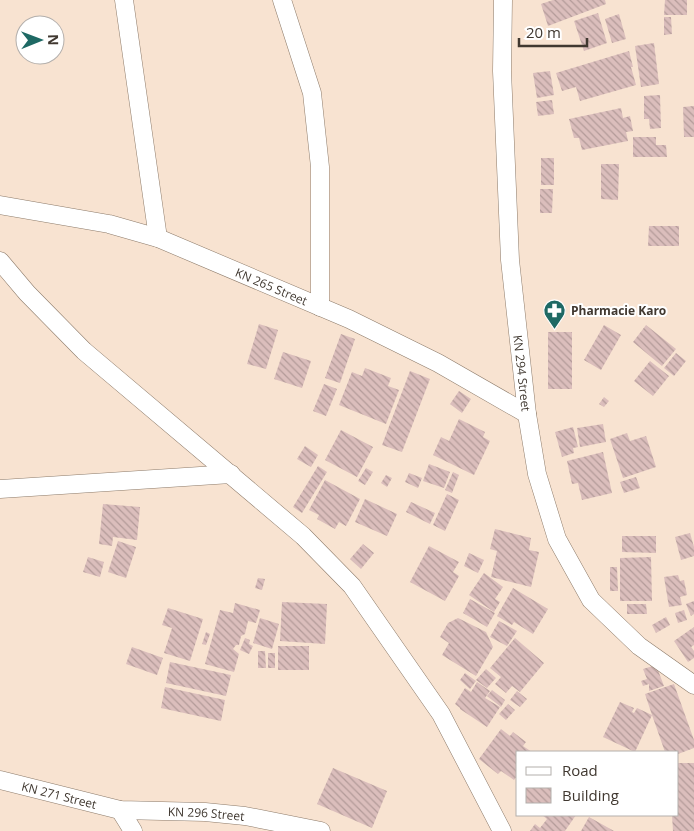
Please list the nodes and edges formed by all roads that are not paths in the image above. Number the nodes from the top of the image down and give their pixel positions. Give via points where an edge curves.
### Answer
1 (124, 0) edge
2 (282, 0) edge
3 (503, 0) edge
4 (0, 205) edge
5 (158, 238) junction
6 (0, 261) edge
7 (320, 307) junction
8 (526, 414) junction
9 (231, 474) junction
10 (0, 489) edge
11 (694, 685) edge
12 (0, 780) edge
13 (120, 810) junction
14 (133, 831) edge
15 (321, 831) edge
16 (502, 831) edge

1 - 5 street
2 - 7 street via 312,93 320,167
3 - 8 street, KN 294 Street via 502,71 510,260
4 - 5 street, KN 265 Street via 109,224
5 - 7 street, KN 265 Street
6 - 9 street via 84,350
7 - 8 street, KN 265 Street via 438,363
8 - 11 street, KN 294 Street via 537,474 557,540 591,600 639,646
9 - 10 street
9 - 16 street via 303,536 352,586 441,714
12 - 13 street, KN 271 Street
13 - 14 street
13 - 15 street, KN 296 Street via 245,816

